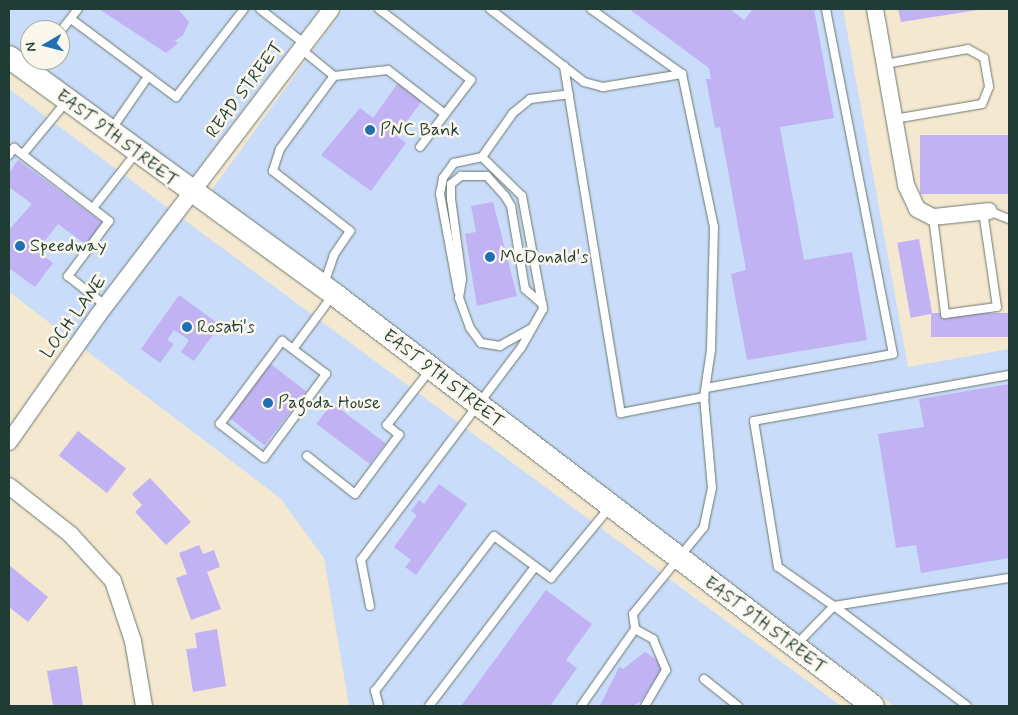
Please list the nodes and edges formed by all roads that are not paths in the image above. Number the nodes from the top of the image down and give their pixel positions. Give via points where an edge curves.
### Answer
1 (78, 9) edge
2 (244, 9) edge
3 (260, 9) edge
4 (331, 9) edge
5 (379, 9) edge
6 (490, 9) edge
7 (591, 9) edge
8 (826, 9) edge
9 (875, 9) edge
10 (71, 19) joint
11 (303, 46) junction
12 (9, 57) edge
13 (885, 64) junction
14 (564, 66) junction
15 (682, 74) junction
16 (334, 76) junction
17 (147, 78) junction
18 (569, 94) junction
19 (67, 101) junction
20 (445, 114) junction
21 (894, 119) junction
22 (110, 132) junction
23 (420, 147) dead end
24 (136, 153) junction
25 (23, 154) junction
26 (9, 155) edge
27 (482, 157) junction
28 (192, 194) junction
29 (93, 208) junction
30 (986, 211) junction
31 (933, 217) junction
32 (1009, 219) edge
33 (329, 290) junction
34 (460, 298) junction
35 (542, 304) junction
36 (106, 306) junction
37 (532, 328) junction
38 (293, 349) junction
39 (431, 369) junction
40 (1009, 375) edge
41 (706, 388) junction
42 (704, 397) junction
43 (475, 404) junction
44 (9, 442) edge
45 (308, 456) dead end
46 (9, 486) edge
47 (610, 507) junction
48 (677, 558) junction
49 (535, 566) junction
50 (1009, 578) edge
51 (370, 606) dead end
52 (834, 606) junction
53 (636, 629) junction
54 (793, 647) junction
55 (704, 679) dead end
56 (144, 706) edge
57 (379, 706) edge
58 (429, 706) edge
59 (581, 706) edge
60 (645, 706) edge
61 (738, 706) edge
62 (873, 706) edge
63 (967, 706) edge

1 - 10 lane
2 - 17 lane via 176,98
3 - 11 lane
4 - 11 street, READ STREET
5 - 20 lane via 471,80
6 - 14 lane
7 - 15 lane
8 - 41 lane via 893,354
9 - 13 street
10 - 17 lane
11 - 16 lane
11 - 28 street, READ STREET
12 - 19 main road, EAST 9TH STREET via 31,69
13 - 21 street
13 - 21 lane via 968,49 984,58 989,87 982,104
14 - 15 lane via 584,82 603,87
14 - 18 lane
15 - 41 lane via 714,227
16 - 20 lane via 388,70
16 - 33 lane via 280,149 273,171 350,231 334,255
17 - 22 lane
18 - 27 lane via 530,99 512,113
18 - 42 lane via 622,413
19 - 22 main road, EAST 9TH STREET
19 - 25 lane
20 - 23 lane
21 - 31 street via 906,185 917,209
22 - 24 main road, EAST 9TH STREET
24 - 28 main road, EAST 9TH STREET
24 - 29 lane
25 - 26 lane via 14,148
25 - 29 lane
27 - 34 lane via 454,163 443,178 440,194
27 - 35 lane via 522,196
28 - 33 main road, EAST 9TH STREET
28 - 36 street, LOCH LANE
29 - 36 lane via 109,221 68,276
30 - 31 street
30 - 31 lane via 997,307 945,314
30 - 32 lane
33 - 38 lane
33 - 39 main road, EAST 9TH STREET
34 - 35 lane via 462,279 451,184 473,174 496,184 511,206 525,290
34 - 37 lane via 481,343 500,346
35 - 37 lane
36 - 44 street, LOCH LANE
37 - 43 lane
38 - 38 lane via 282,341 220,424 264,458 326,374
39 - 43 main road, EAST 9TH STREET
39 - 45 lane via 387,425 399,435 355,494
40 - 52 lane via 754,421 778,566
41 - 42 lane
42 - 48 lane via 712,488 704,527
43 - 47 main road, EAST 9TH STREET
43 - 51 lane via 361,560
46 - 56 street via 70,534 113,581 133,641
47 - 48 main road, EAST 9TH STREET
47 - 49 lane via 551,578
48 - 53 lane via 633,614
48 - 54 main road, EAST 9TH STREET
49 - 57 lane via 494,536 375,691
49 - 58 lane
50 - 52 lane
52 - 54 lane
52 - 63 lane
53 - 59 lane
53 - 60 lane via 652,639 666,670
54 - 62 main road, EAST 9TH STREET
55 - 61 lane

